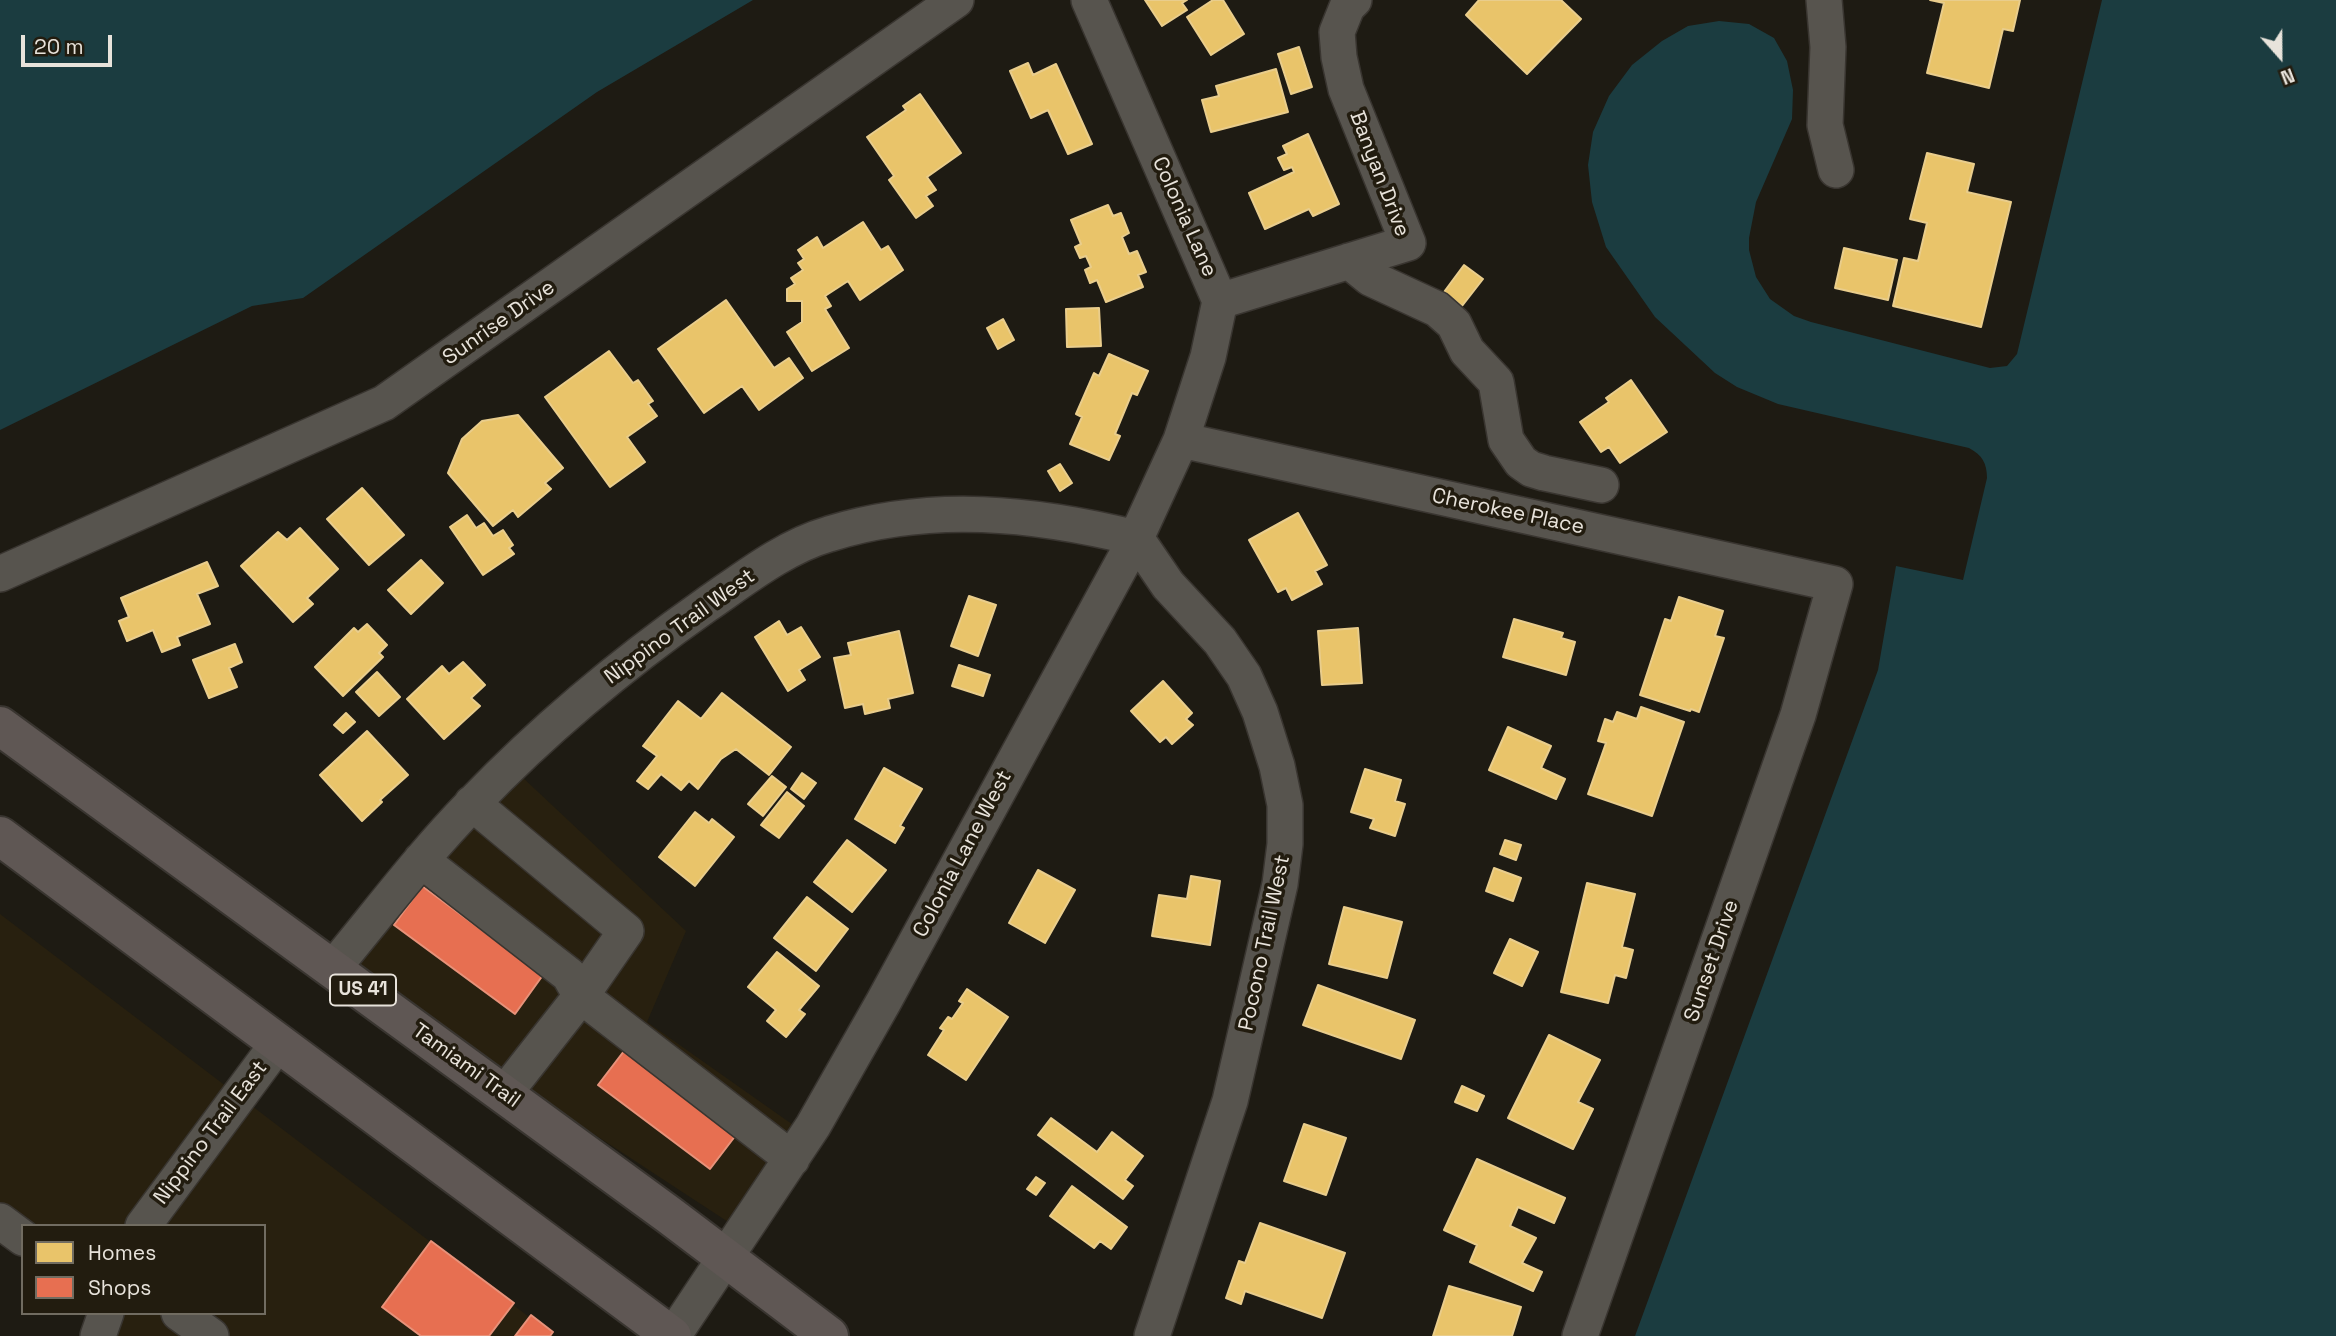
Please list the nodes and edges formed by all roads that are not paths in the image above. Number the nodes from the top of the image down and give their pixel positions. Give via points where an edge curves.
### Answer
1 (956, 0) edge
2 (1089, 0) edge
3 (1354, 0) edge
4 (1824, 0) edge
5 (1836, 170) dead end
6 (1349, 261) junction
7 (1220, 301) junction
8 (1181, 440) junction
9 (1601, 485) dead end
10 (1136, 538) junction
11 (0, 574) edge
12 (1835, 584) joint
13 (0, 726) edge
14 (472, 803) junction
15 (0, 836) edge
16 (421, 860) junction
17 (333, 968) junction
18 (581, 996) junction
19 (279, 1042) junction
20 (504, 1094) junction
21 (792, 1160) junction
22 (0, 1221) edge
23 (144, 1224) edge
24 (21, 1237) edge
25 (725, 1256) junction
26 (105, 1315) edge
27 (182, 1315) edge
28 (98, 1336) edge
29 (211, 1336) edge
30 (673, 1336) edge
31 (829, 1336) edge
32 (1152, 1336) edge
33 (1580, 1336) edge

1 - 11 street, Sunrise Drive via 384,402
2 - 7 street, Colonia Lane
3 - 6 street, Banyan Drive via 1337,32 1341,68 1408,243
4 - 5 street via 1828,47 1825,125
6 - 7 street, Banyan Drive
6 - 9 street via 1370,278 1437,309 1454,324 1467,351 1496,382 1506,440 1521,462 1544,473
7 - 8 street, Colonia Lane via 1208,357
8 - 10 street, Colonia Lane West
8 - 12 street, Cherokee Place
10 - 14 street, Nippino Trail West via 1080,524 975,513 921,515 826,534 781,556 680,623 605,681
10 - 21 street, Colonia Lane West via 884,1001
10 - 32 street, Pocono Trail West via 1168,585 1220,641 1244,676 1267,733 1285,805 1280,884 1230,1101
12 - 33 street, Sunset Drive via 1798,715
13 - 17 main road, Tamiami Trail / US 41
14 - 16 street, Nippino Trail West
14 - 18 street via 626,931
15 - 19 main road
16 - 17 street, Nippino Trail West
16 - 18 street via 569,975
17 - 20 main road, Tamiami Trail / US 41
18 - 20 street
18 - 21 street
19 - 23 street, Nippino Trail East
19 - 30 main road
20 - 25 main road, Tamiami Trail / US 41
21 - 25 street, Colonia Lane West
22 - 24 street
25 - 30 street, Colonia Lane West
25 - 31 main road, Tamiami Trail / US 41
26 - 28 street
27 - 29 street

